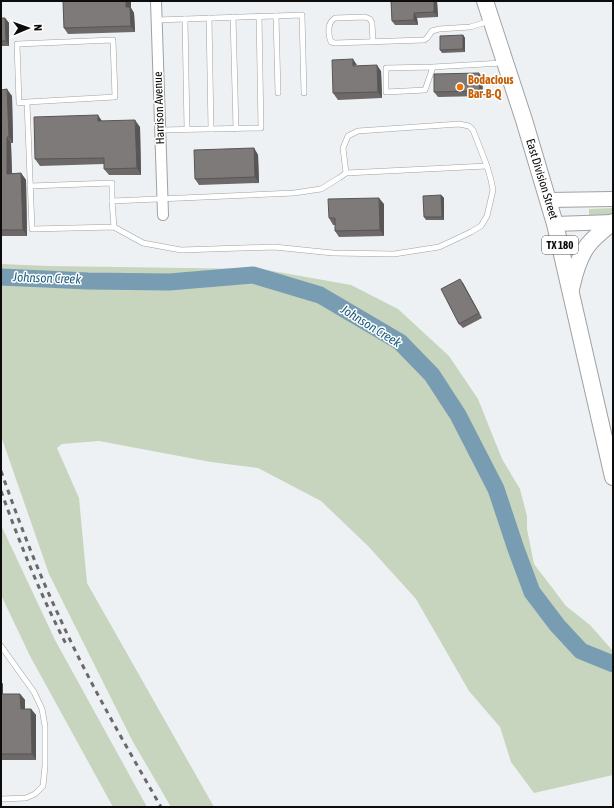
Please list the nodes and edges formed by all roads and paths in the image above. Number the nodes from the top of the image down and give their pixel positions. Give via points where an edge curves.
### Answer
1 (156, 1) edge
2 (485, 1) edge
3 (259, 16) junction
4 (276, 16) junction
5 (233, 17) junction
6 (209, 18) junction
7 (184, 19) junction
8 (157, 20) junction
9 (491, 21) junction
10 (373, 42) junction
11 (505, 63) junction
12 (433, 67) junction
13 (278, 93) dead end
14 (304, 94) dead end
15 (27, 102) junction
16 (236, 128) junction
17 (187, 129) junction
18 (212, 129) junction
19 (160, 130) junction
20 (487, 166) junction
21 (346, 173) junction
22 (30, 186) junction
23 (162, 199) junction
24 (613, 199) edge
25 (548, 200) junction
26 (112, 202) junction
27 (163, 215) dead end
28 (613, 222) edge
29 (555, 224) junction
30 (114, 227) junction
31 (570, 291) junction
32 (611, 457) edge
33 (613, 478) edge
34 (1, 646) edge
35 (1, 799) edge

1 - 8 street, Harrison Avenue
2 - 9 main road, East Division Street / TX 180
3 - 4 lane
3 - 5 lane
3 - 16 lane via 261,128
4 - 13 lane
4 - 14 lane via 302,15
5 - 6 lane
5 - 16 lane
6 - 7 lane
6 - 18 lane
7 - 8 lane
7 - 17 lane
8 - 19 street, Harrison Avenue
9 - 10 lane via 470,27 439,28 424,40
9 - 11 main road, East Division Street / TX 180
10 - 10 lane via 332,42 329,24 335,18 370,19
11 - 12 lane
11 - 25 main road, East Division Street / TX 180
12 - 12 lane via 386,68 386,92 425,90
15 - 15 lane via 115,97 113,40 17,44 19,103
15 - 22 lane
16 - 18 lane
17 - 18 lane
17 - 19 lane
19 - 23 street, Harrison Avenue
20 - 21 lane
20 - 21 lane via 473,130 469,126 459,124 358,130 348,136 343,148
20 - 30 lane via 493,190 487,216 481,226 439,247 394,254 333,253 274,247 181,250 143,243
21 - 23 lane via 321,189 294,193
22 - 26 lane via 112,183
22 - 30 lane via 32,229
23 - 26 lane
23 - 27 street, Harrison Avenue
24 - 25 main road
25 - 29 main road, East Division Street / TX 180
26 - 30 lane
28 - 29 main road
28 - 31 main road via 587,246 574,274
29 - 31 main road, East Division Street / TX 180
31 - 32 main road, East Division Street / TX 180
32 - 33 main road, East Division Street / TX 180
34 - 35 lane via 24,676 42,709 45,726 45,766 43,786 35,794 26,798

